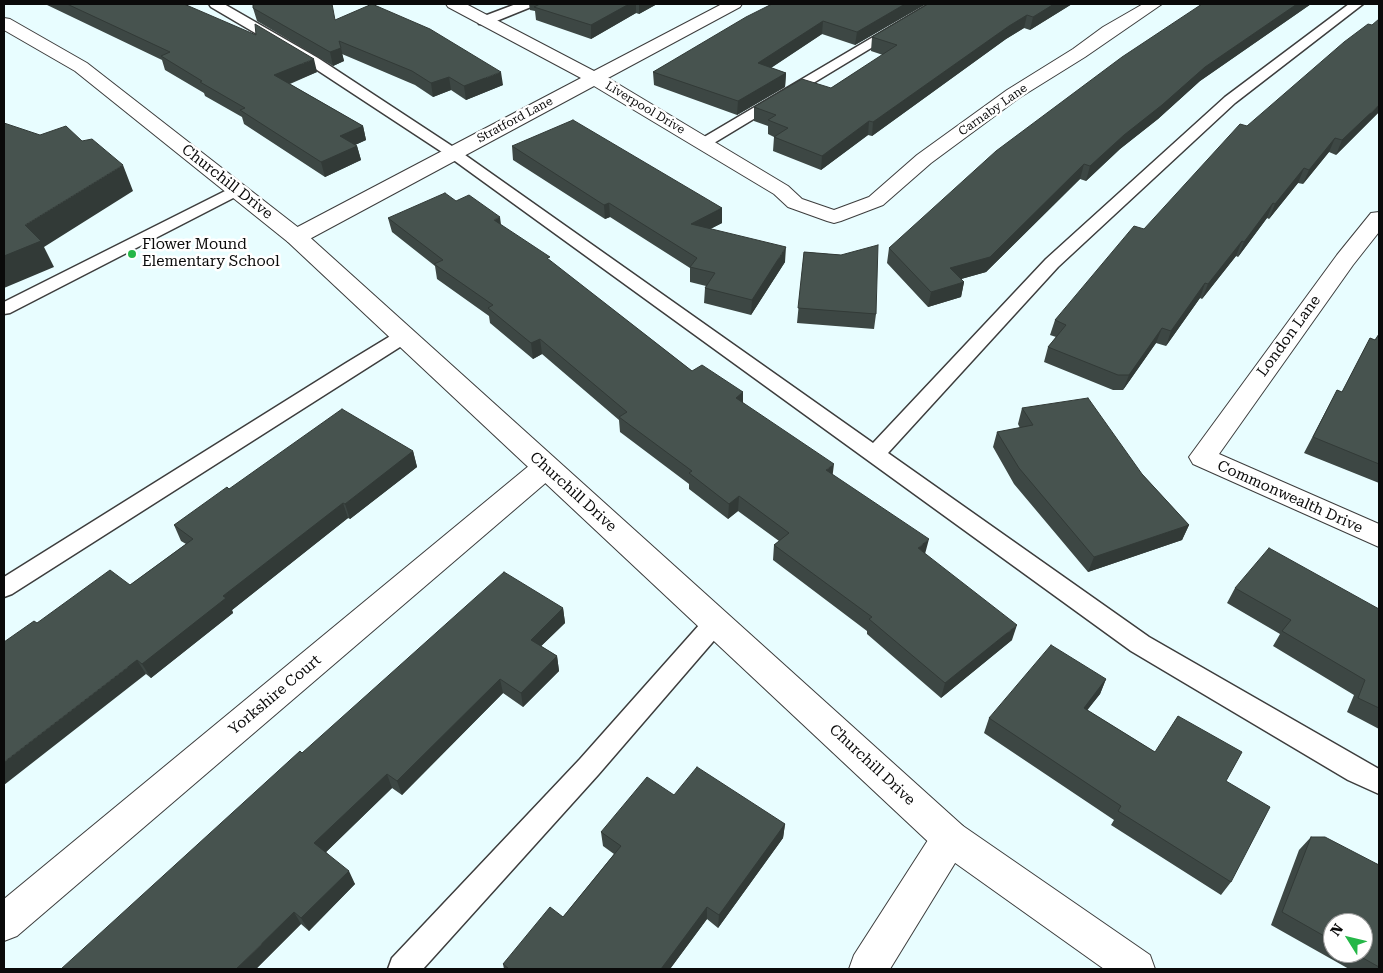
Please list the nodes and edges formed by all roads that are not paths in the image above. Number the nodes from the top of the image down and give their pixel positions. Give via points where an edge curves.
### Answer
1 (214, 4) edge
2 (454, 4) edge
3 (528, 4) edge
4 (734, 4) edge
5 (938, 4) edge
6 (1154, 4) edge
7 (1357, 4) edge
8 (484, 21) junction
9 (4, 23) edge
10 (594, 78) junction
11 (704, 143) junction
12 (453, 153) junction
13 (237, 190) junction
14 (834, 217) joint
15 (1379, 218) edge
16 (296, 237) junction
17 (4, 309) edge
18 (404, 336) junction
19 (875, 454) junction
20 (1202, 457) joint
21 (546, 467) junction
22 (1379, 536) edge
23 (4, 588) edge
24 (716, 622) junction
25 (1379, 782) edge
26 (950, 838) junction
27 (4, 923) edge
28 (403, 969) edge
29 (868, 969) edge
30 (1136, 969) edge

1 - 12 lane via 313,61
2 - 8 street, Liverpool Drive
3 - 8 lane
4 - 10 street, Stratford Lane
5 - 11 lane
6 - 14 street, Carnaby Lane via 1013,94 924,159 876,201
7 - 19 lane via 1230,100 1052,263
8 - 10 street, Liverpool Drive
9 - 13 street, Churchill Drive via 81,67
10 - 11 street, Liverpool Drive
10 - 12 street, Stratford Lane
11 - 14 street, Liverpool Drive via 781,190 795,203
12 - 16 street, Stratford Lane
12 - 19 lane
13 - 16 street, Churchill Drive
13 - 17 lane
15 - 20 street, London Lane
16 - 18 street, Churchill Drive
18 - 21 street, Churchill Drive
18 - 23 lane
19 - 25 lane via 1140,644
20 - 22 street, Commonwealth Drive
21 - 24 street, Churchill Drive
21 - 27 street, Yorkshire Court
24 - 26 street, Churchill Drive
24 - 28 lane via 589,768
26 - 29 street
26 - 30 street, Churchill Drive

